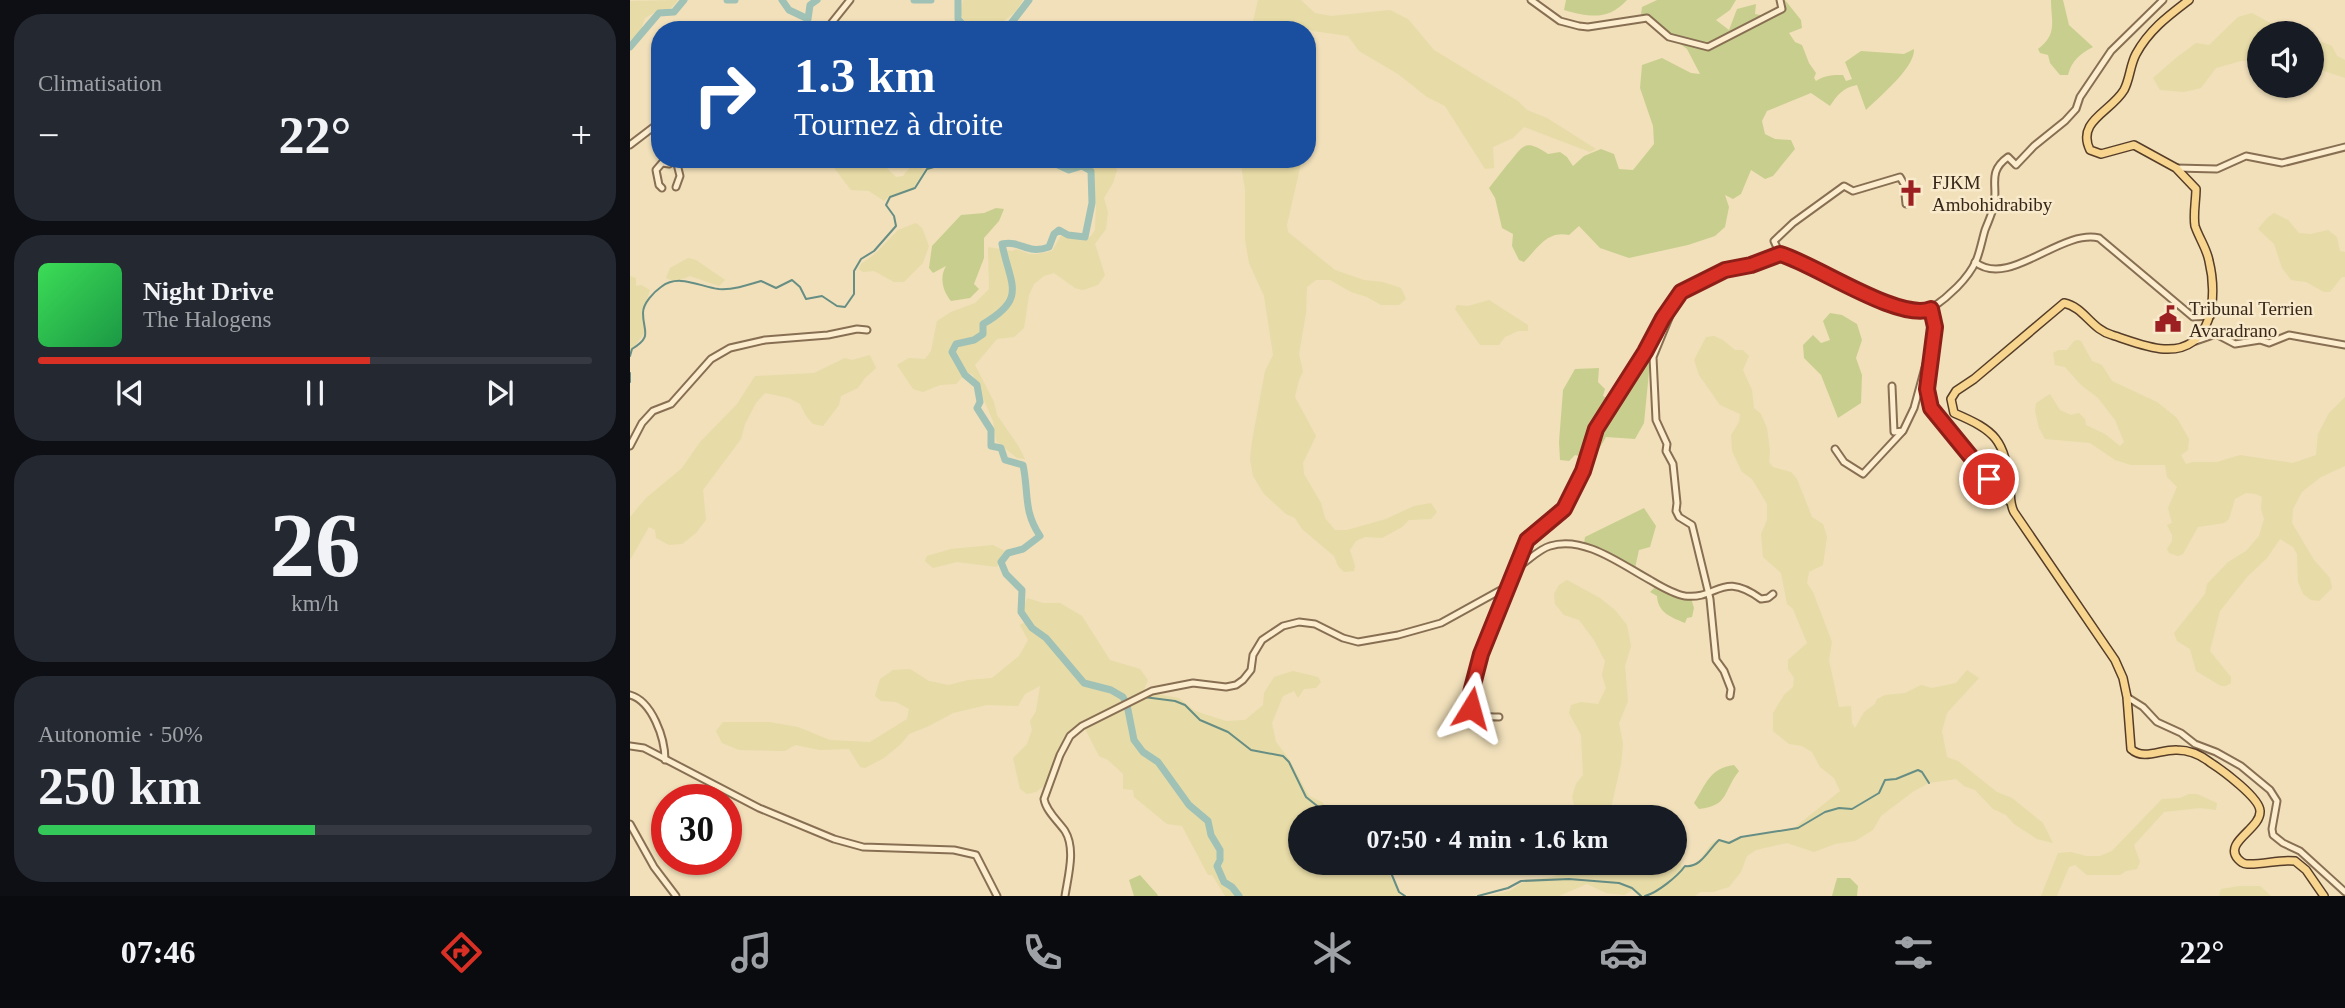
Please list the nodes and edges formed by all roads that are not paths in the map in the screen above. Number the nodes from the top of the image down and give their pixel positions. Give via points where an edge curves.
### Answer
1 (850, 0) edge
2 (1531, 0) edge
3 (1780, 0) edge
4 (2163, 0) edge
5 (2189, 0) edge
6 (833, 21) edge
7 (651, 129) edge
8 (630, 145) edge
9 (2345, 146) edge
10 (658, 168) edge
11 (678, 168) edge
12 (2176, 169) junction
13 (676, 187) dead end
14 (662, 188) dead end
15 (1906, 204) dead end
16 (1780, 254) junction
17 (1975, 262) junction
18 (1677, 300) junction
19 (1931, 309) junction
20 (2211, 316) junction
21 (867, 330) dead end
22 (2196, 341) junction
23 (2345, 345) edge
24 (1930, 358) junction
25 (1892, 386) dead end
26 (1903, 431) junction
27 (630, 446) edge
28 (1835, 449) dead end
29 (2009, 502) junction
30 (1517, 568) junction
31 (1508, 586) junction
32 (1707, 592) junction
33 (1773, 594) dead end
34 (630, 695) edge
35 (1730, 696) dead end
36 (2127, 697) junction
37 (1499, 717) dead end
38 (630, 746) edge
39 (665, 760) junction
40 (630, 824) edge
41 (2345, 892) edge
42 (676, 896) edge
43 (997, 896) edge
44 (1065, 896) edge
45 (2324, 896) edge

1 - 6 street
2 - 3 street via 1570,24 1587,27 1647,18 1669,37 1707,47 1782,9
4 - 17 street via 2111,51 2065,121 2016,165 2008,157 2000,163 1993,180 1994,204
5 - 12 main road via 2152,31 2135,55 2123,90 2093,121 2085,139 2090,150 2101,154 2134,145
7 - 8 street
9 - 12 street via 2282,163 2246,156 2217,169
10 - 14 street
11 - 13 street
12 - 20 main road via 2196,189 2195,224 2209,259
15 - 16 street via 1900,177 1853,191 1843,186 1774,241
16 - 18 street via 1725,270 1681,292
16 - 19 street via 1884,302 1924,312
17 - 19 street
17 - 20 street via 2004,269 2050,248 2094,236 2193,317
18 - 30 street via 1596,429 1583,471 1564,509 1527,540
18 - 32 street via 1653,357 1654,401 1675,477 1676,511 1692,525
19 - 24 street via 1935,327
20 - 22 main road
21 - 27 street via 730,348 711,359 671,404 653,411
22 - 23 street via 2216,334 2235,344 2269,343 2289,335
22 - 29 main road via 2163,349 2106,334 2074,305 2064,303 1956,391 1951,399 1954,413 1983,425 2002,446
24 - 26 street
24 - 29 street via 1927,389 1931,408
25 - 26 street via 1894,432
26 - 28 street via 1863,474 1844,462
29 - 36 main road via 2115,660
30 - 31 street
30 - 32 street via 1549,546 1576,543 1685,596
31 - 37 street via 1481,654 1469,700 1478,714
31 - 44 street via 1441,622 1371,640 1343,638 1314,624 1283,626 1262,640 1251,670 1236,685 1193,684 1152,691 1082,726 1070,736 1046,791 1045,805 1067,834 1071,852
32 - 33 street via 1731,585 1761,599
32 - 35 street via 1716,660
34 - 39 street via 638,697 652,714
36 - 41 street via 2157,722 2241,766 2270,790 2277,801 2273,835 2300,851
36 - 45 main road via 2133,751 2142,755 2179,750 2196,754 2258,803 2257,821 2235,846 2238,859 2246,864 2295,861
38 - 39 street
39 - 43 street via 834,839 863,847 976,855
40 - 42 street

